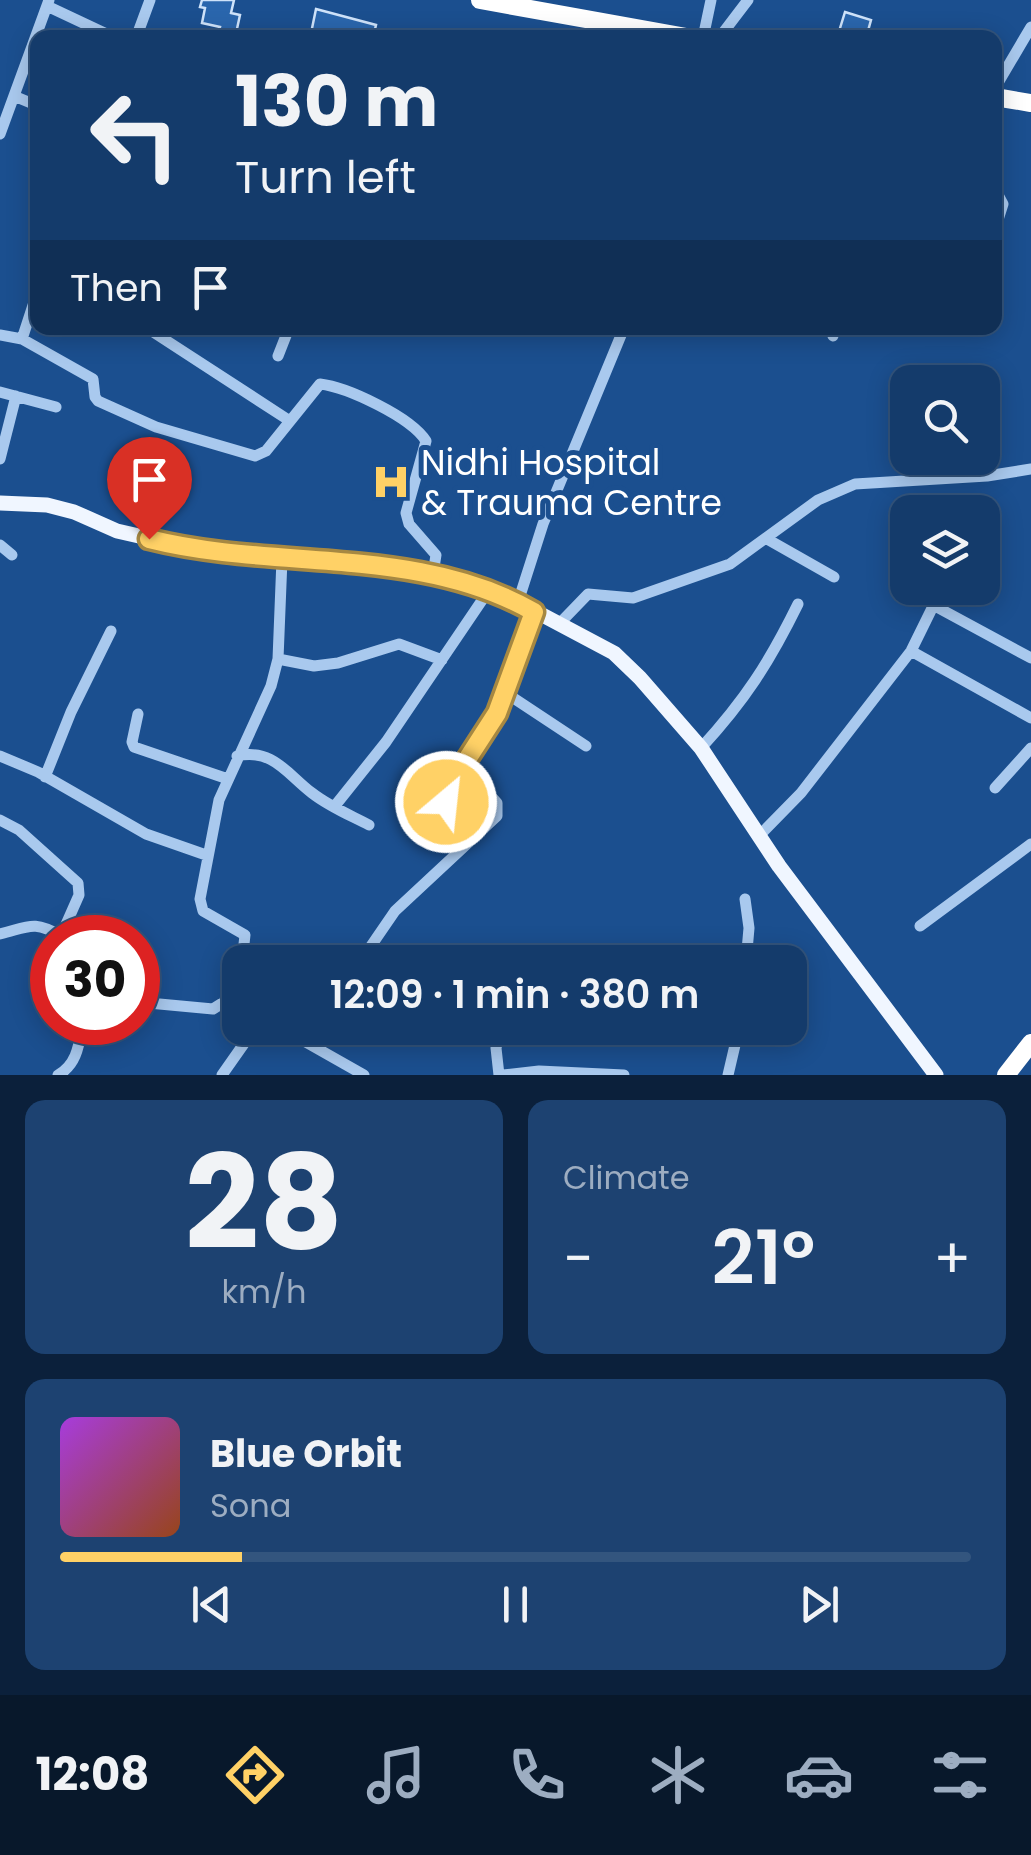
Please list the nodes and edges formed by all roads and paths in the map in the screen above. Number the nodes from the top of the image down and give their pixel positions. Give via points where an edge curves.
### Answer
1 (150, 0) edge
2 (480, 0) edge
3 (711, 0) edge
4 (748, 0) edge
5 (48, 3) edge
6 (1031, 27) edge
7 (38, 30) edge
8 (100, 30) edge
9 (139, 30) edge
10 (647, 30) edge
11 (705, 30) edge
12 (725, 30) edge
13 (30, 52) edge
14 (1002, 76) edge
15 (14, 96) junction
16 (1002, 98) edge
17 (30, 103) edge
18 (1031, 104) edge
19 (0, 134) edge
20 (30, 314) edge
21 (158, 335) edge
22 (286, 335) edge
23 (621, 335) edge
24 (0, 336) edge
25 (22, 339) junction
26 (278, 356) dead end
27 (0, 392) edge
28 (16, 396) junction
29 (56, 408) dead end
30 (290, 421) junction
31 (0, 459) edge
32 (1031, 469) edge
33 (0, 503) edge
34 (768, 538) junction
35 (0, 545) edge
36 (12, 555) dead end
37 (282, 559) junction
38 (433, 574) junction
39 (834, 577) dead end
40 (489, 590) junction
41 (518, 602) junction
42 (798, 604) dead end
43 (934, 605) joint
44 (534, 612) junction
45 (560, 623) junction
46 (111, 631) dead end
47 (912, 651) junction
48 (1031, 658) edge
49 (278, 659) junction
50 (442, 660) junction
51 (506, 694) junction
52 (138, 714) dead end
53 (1031, 718) edge
54 (586, 746) dead end
55 (700, 748) junction
56 (1031, 748) edge
57 (0, 756) edge
58 (237, 756) junction
59 (464, 766) junction
60 (45, 777) junction
61 (228, 779) junction
62 (995, 788) dead end
63 (334, 808) junction
64 (0, 820) edge
65 (369, 825) dead end
66 (759, 836) junction
67 (472, 840) junction
68 (1031, 844) edge
69 (206, 855) junction
70 (745, 899) dead end
71 (70, 915) edge
72 (30, 924) edge
73 (920, 926) dead end
74 (0, 934) edge
75 (243, 945) edge
76 (371, 945) edge
77 (747, 945) edge
78 (222, 1003) edge
79 (160, 1004) edge
80 (1031, 1044) edge
81 (78, 1045) edge
82 (242, 1045) edge
83 (312, 1045) edge
84 (497, 1045) edge
85 (735, 1045) edge
86 (58, 1075) edge
87 (222, 1075) edge
88 (364, 1075) edge
89 (500, 1075) edge
90 (624, 1075) edge
91 (728, 1075) edge
92 (936, 1075) edge
93 (1006, 1075) edge

1 - 9 street
2 - 10 highway
3 - 11 street
4 - 12 street
5 - 7 street
5 - 8 street
6 - 14 street
13 - 15 street
15 - 17 street
15 - 19 street
16 - 18 highway
20 - 25 street
21 - 30 street
22 - 26 street
23 - 41 street
24 - 25 street
25 - 30 street via 93,379 98,400 250,456 266,450
27 - 28 street
28 - 29 street
28 - 31 street
30 - 38 street via 325,384 394,414 424,436 406,518 436,555
32 - 34 street via 855,484 818,500
33 - 37 main road via 48,504 182,548
34 - 39 street
34 - 45 street via 730,564 633,598 588,594
35 - 36 street
37 - 38 main road
37 - 49 street
38 - 40 main road
40 - 41 main road
40 - 50 street
41 - 44 main road
42 - 55 street via 764,672
43 - 47 street
43 - 48 street
44 - 45 main road
44 - 51 street
45 - 55 main road via 614,653
46 - 60 street
47 - 53 street
47 - 66 street
49 - 50 street via 338,663 398,644
49 - 58 street
50 - 63 street
51 - 54 street
51 - 59 street
52 - 61 street via 134,747
55 - 66 main road
56 - 62 street
57 - 60 street
58 - 61 street
58 - 63 street via 250,752 274,759
59 - 67 street via 444,797
59 - 67 street via 498,808 494,821
60 - 69 street via 146,834
61 - 69 street
63 - 65 street
64 - 71 street via 78,884
66 - 92 main road
67 - 76 street via 394,911
68 - 73 street
69 - 75 street via 203,911 244,935
70 - 77 street
72 - 74 street
78 - 79 street via 213,1009
80 - 93 highway
81 - 86 street via 69,1068
82 - 87 street
83 - 88 street
84 - 89 street
85 - 91 street
89 - 90 street

